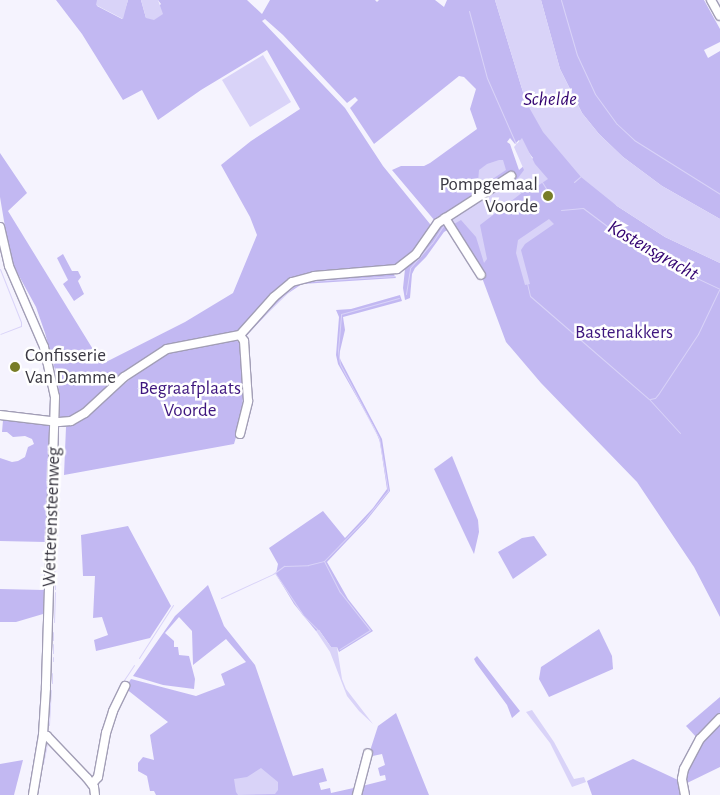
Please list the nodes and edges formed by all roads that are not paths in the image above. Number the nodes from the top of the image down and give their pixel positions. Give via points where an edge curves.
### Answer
1 (711, 0) edge
2 (720, 16) edge
3 (511, 176) dead end
4 (445, 218) junction
5 (0, 227) edge
6 (481, 275) dead end
7 (240, 335) junction
8 (0, 416) edge
9 (56, 421) junction
10 (240, 434) dead end
11 (125, 686) dead end
12 (720, 718) edge
13 (42, 735) junction
14 (368, 753) dead end
15 (92, 784) junction
16 (33, 795) edge
17 (95, 795) edge
18 (357, 795) edge
19 (685, 795) edge

1 - 2 street
3 - 4 street
4 - 6 street
4 - 7 street via 434,226 416,254 398,269 314,276 292,282
5 - 9 street, Wetterensteenweg via 9,266 44,347 55,397
7 - 9 street via 167,349 124,376 77,418
7 - 10 street via 244,341 248,401
8 - 9 street
9 - 13 street, Wetterensteenweg
11 - 15 street via 106,733 98,777
12 - 19 street via 700,740 684,769
13 - 15 street via 47,736
13 - 16 street, Wetterensteenweg
14 - 18 street
15 - 17 street

